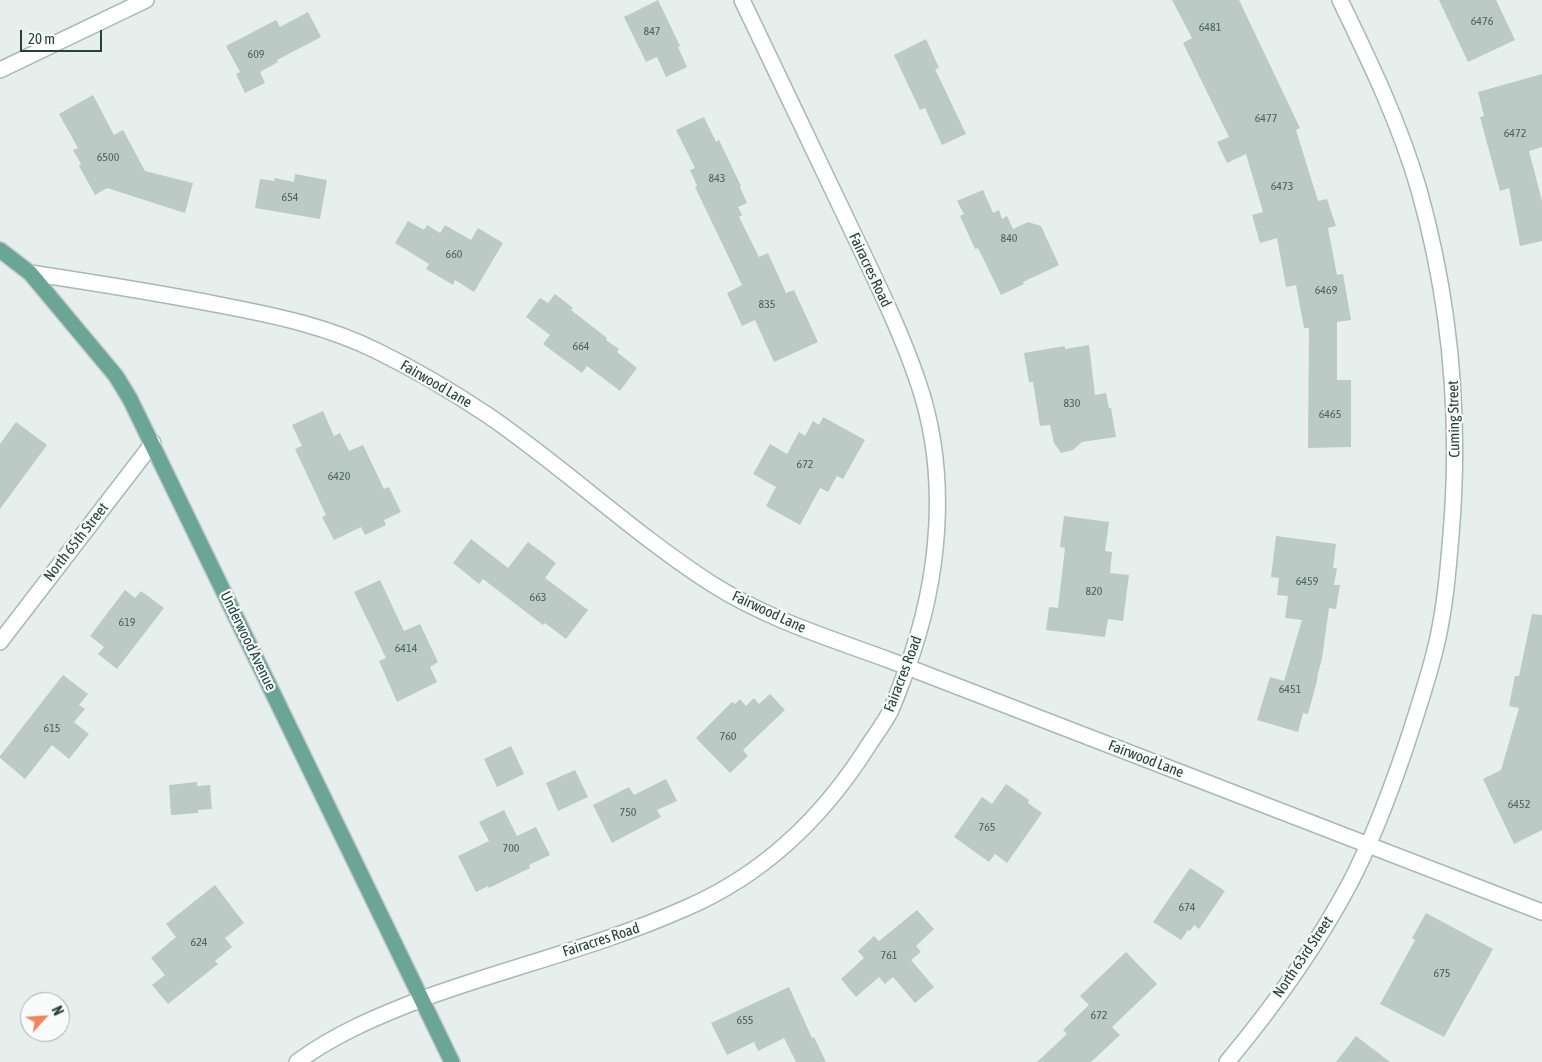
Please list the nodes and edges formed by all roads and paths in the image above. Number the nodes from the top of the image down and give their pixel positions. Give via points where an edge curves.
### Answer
1 (146, 0) edge
2 (742, 0) edge
3 (1340, 0) edge
4 (0, 70) edge
5 (0, 250) edge
6 (30, 273) junction
7 (153, 443) junction
8 (0, 642) edge
9 (907, 667) junction
10 (1368, 845) junction
11 (1542, 912) edge
12 (422, 999) junction
13 (297, 1062) edge
14 (452, 1062) edge
15 (1227, 1062) edge

1 - 4 street
2 - 9 street, Fairacres Road via 890,310 919,383 928,420 937,487 937,525 928,596
3 - 10 street, Cuming Street via 1389,106 1418,189 1442,292 1456,419 1447,582 1437,641 1385,808
5 - 6 main road, Underwood Avenue
6 - 7 main road, Underwood Avenue via 116,376
6 - 9 street, Fairwood Lane via 164,294 280,317 374,350 434,381 490,417 675,559 714,585 786,623
7 - 8 street, North 65th Street
7 - 12 main road, Underwood Avenue
9 - 10 street, Fairwood Lane
9 - 12 street, Fairacres Road via 891,710 852,772 820,812 762,864 691,906 642,927
10 - 11 street, Fairwood Lane
10 - 15 street, North 63rd Street via 1320,934 1253,1031
12 - 13 street, Fairacres Road via 348,1030
12 - 14 main road, Underwood Avenue

